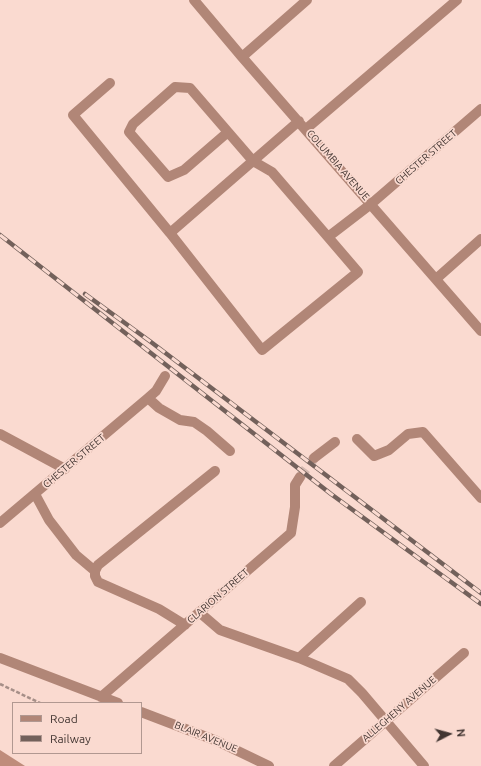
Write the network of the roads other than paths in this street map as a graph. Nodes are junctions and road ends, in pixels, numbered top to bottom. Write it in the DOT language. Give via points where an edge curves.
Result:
graph roads {
  1 [pos="194,0"];
  2 [pos="307,0"];
  3 [pos="457,0"];
  4 [pos="242,57"];
  5 [pos="110,83"];
  6 [pos="481,109"];
  7 [pos="299,121"];
  8 [pos="306,129"];
  9 [pos="228,132"];
  10 [pos="253,161"];
  11 [pos="371,204"];
  12 [pos="170,233"];
  13 [pos="328,237"];
  14 [pos="481,240"];
  15 [pos="436,279"];
  16 [pos="481,331"];
  17 [pos="166,376"];
  18 [pos="148,398"];
  19 [pos="0,434"];
  20 [pos="357,439"];
  21 [pos="336,442"];
  22 [pos="230,451"];
  23 [pos="314,458"];
  24 [pos="65,469"];
  25 [pos="215,471"];
  26 [pos="300,477"];
  27 [pos="35,494"];
  28 [pos="481,498"];
  29 [pos="0,523"];
  30 [pos="95,571"];
  31 [pos="361,602"];
  32 [pos="199,612"];
  33 [pos="185,625"];
  34 [pos="464,653"];
  35 [pos="0,658"];
  36 [pos="299,658"];
  37 [pos="101,697"];
  38 [pos="115,702"];
  39 [pos="142,712"];
  40 [pos="386,721"];
  41 [pos="269,766"];
  42 [pos="334,766"];
  43 [pos="424,766"];
  1 -- 4 [label="street, COLUMBIA AVENUE"];
  2 -- 4 [label="street"];
  3 -- 8 [label="street"];
  4 -- 7 [label="street, COLUMBIA AVENUE"];
  5 -- 12 [label="street" via="73,115"];
  6 -- 11 [label="street, CHESTER STREET"];
  7 -- 8 [label="street, COLUMBIA AVENUE"];
  7 -- 10 [label="street"];
  8 -- 11 [label="street, COLUMBIA AVENUE"];
  9 -- 9 [label="street" via="190,88 175,87 133,124 129,132 168,177 184,170"];
  9 -- 10 [label="street"];
  10 -- 12 [label="street"];
  10 -- 13 [label="street" via="272,172"];
  11 -- 13 [label="street, CHESTER STREET"];
  11 -- 15 [label="street, COLUMBIA AVENUE"];
  12 -- 13 [label="street" via="262,350 358,272"];
  14 -- 15 [label="street"];
  15 -- 16 [label="street, COLUMBIA AVENUE"];
  17 -- 18 [label="street, CHESTER STREET"];
  18 -- 22 [label="street" via="159,408 180,420 194,422"];
  18 -- 24 [label="street, CHESTER STREET"];
  19 -- 24 [label="street"];
  20 -- 28 [label="street" via="374,456 389,450 408,434 424,432"];
  21 -- 23 [label="street"];
  24 -- 27 [label="street, CHESTER STREET"];
  25 -- 30 [label="street" via="98,565"];
  26 -- 32 [label="street, CLARION STREET" via="295,485 291,533"];
  27 -- 29 [label="street, CHESTER STREET"];
  27 -- 30 [label="street" via="49,520 71,549"];
  30 -- 33 [label="street" via="98,582 159,609"];
  31 -- 36 [label="street"];
  32 -- 33 [label="street, CLARION STREET"];
  32 -- 36 [label="street" via="220,630"];
  33 -- 37 [label="street, CLARION STREET"];
  34 -- 40 [label="street, ALLEGHENY AVENUE"];
  35 -- 37 [label="street"];
  36 -- 40 [label="street" via="348,679"];
  37 -- 38 [label="street"];
  39 -- 41 [label="street, BLAIR AVENUE" via="217,741"];
  40 -- 42 [label="street, ALLEGHENY AVENUE"];
  40 -- 43 [label="street"];
}
